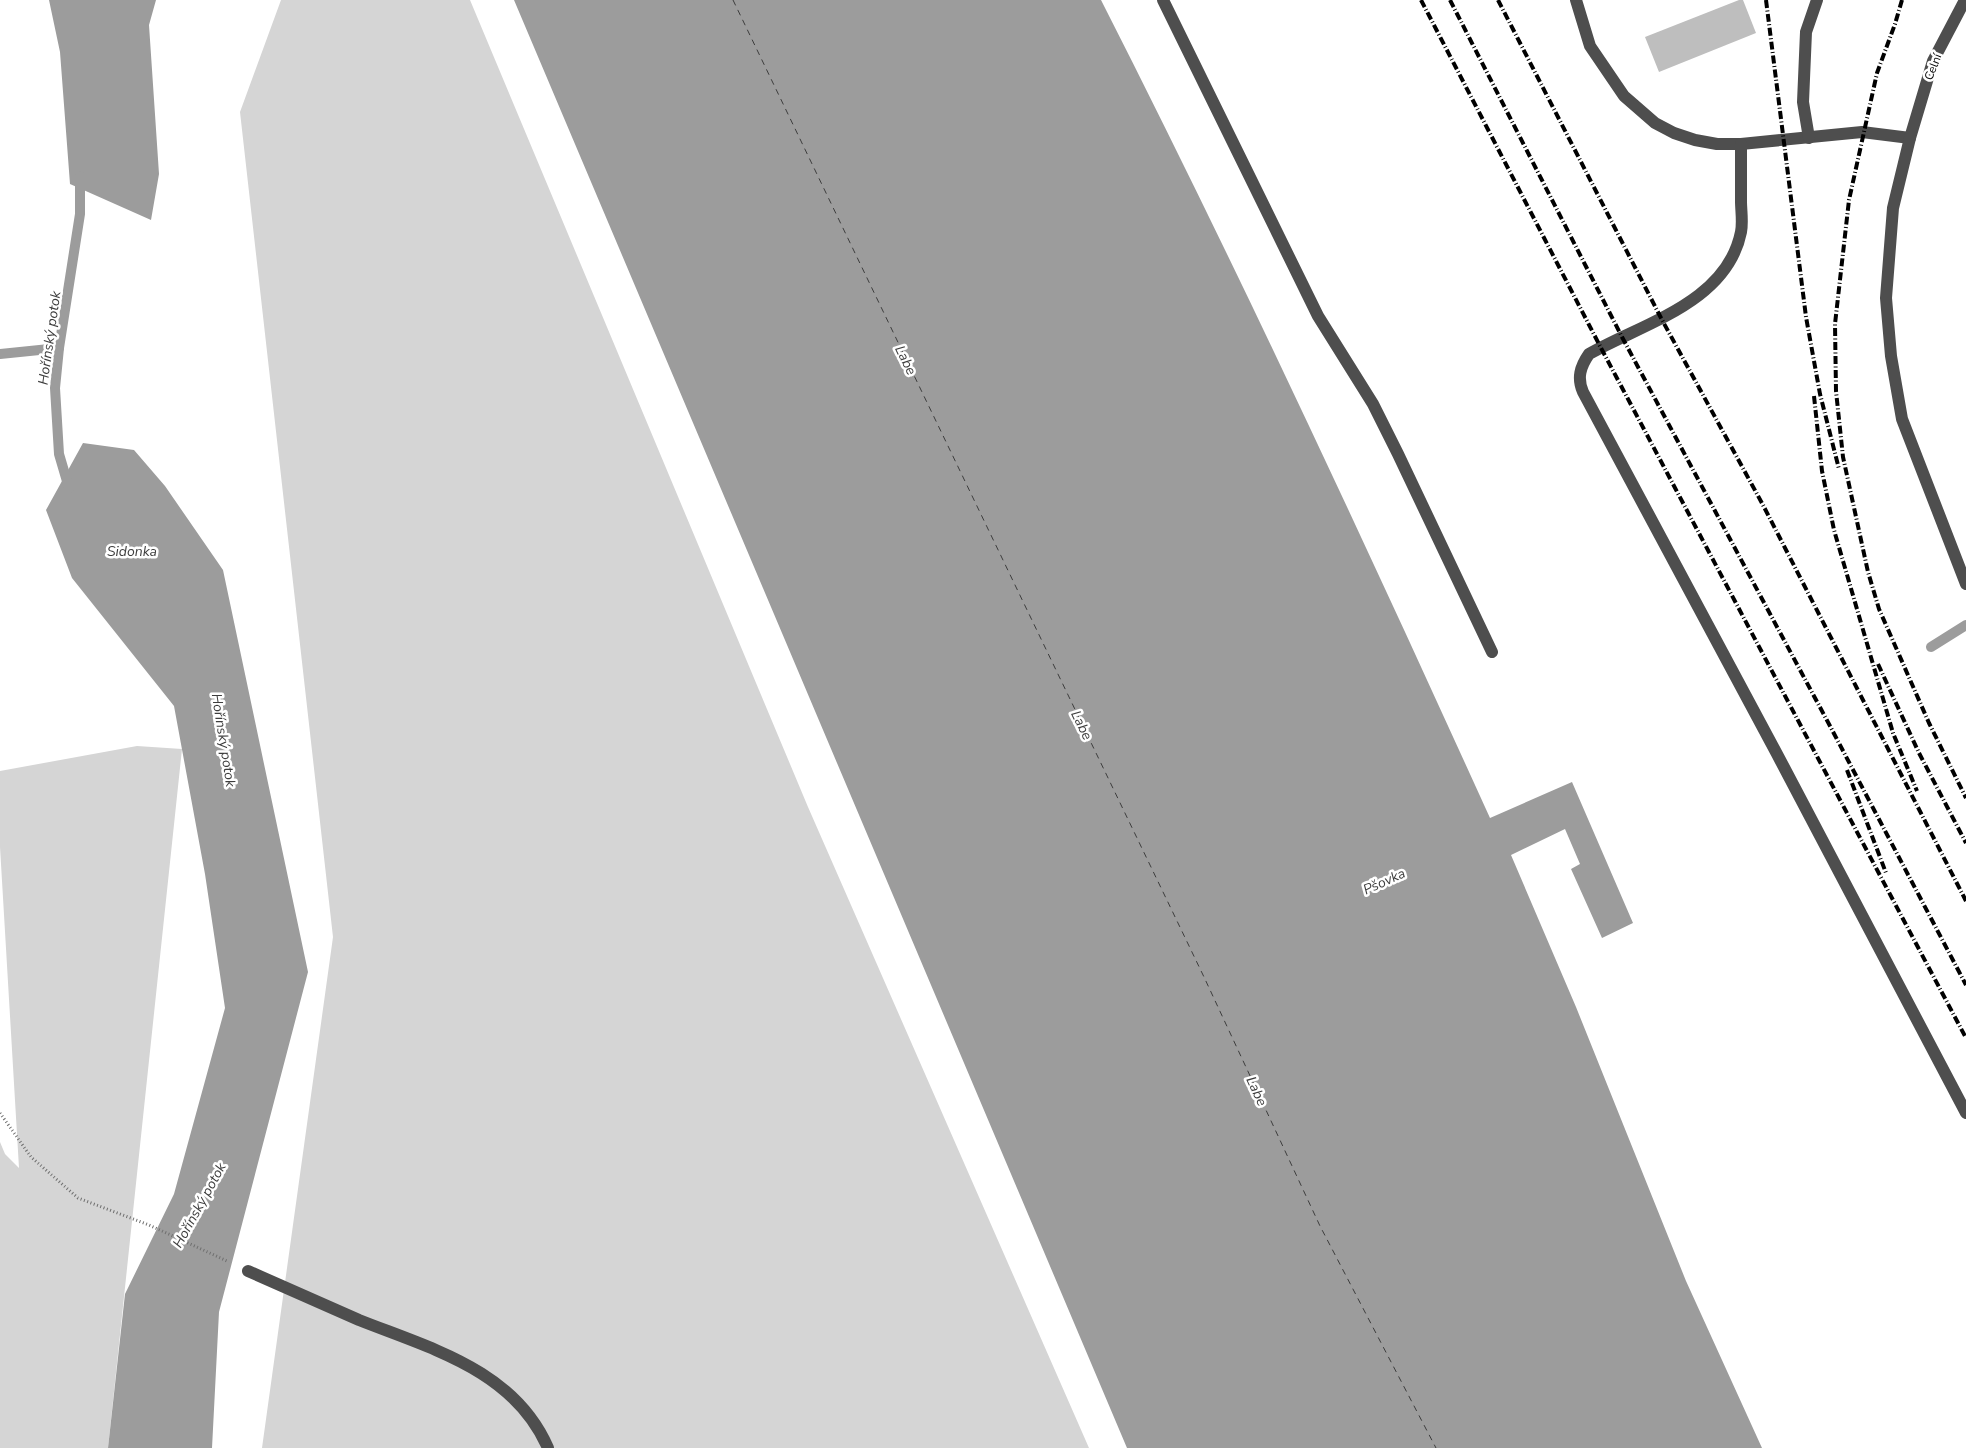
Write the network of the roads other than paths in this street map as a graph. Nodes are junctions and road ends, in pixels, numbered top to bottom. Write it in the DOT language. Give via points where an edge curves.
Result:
graph roads {
  1 [pos="1163,0"];
  2 [pos="1576,0"];
  3 [pos="1817,0"];
  4 [pos="1966,0"];
  5 [pos="1808,138"];
  6 [pos="1910,138"];
  7 [pos="1741,144"];
  8 [pos="1966,584"];
  9 [pos="1492,652"];
  10 [pos="1966,1113"];
  11 [pos="248,1271"];
  12 [pos="548,1448"];
  1 -- 9 [label="lane" via="1318,316 1373,404"];
  2 -- 7 [label="lane" via="1590,46 1624,96 1655,123 1674,133 1717,144"];
  3 -- 5 [label="lane" via="1806,32 1803,102"];
  4 -- 6 [label="lane, Celní" via="1933,61"];
  5 -- 6 [label="lane" via="1862,132"];
  5 -- 7 [label="lane"];
  6 -- 8 [label="lane, Celní" via="1892,208 1886,298 1891,356 1902,419"];
  7 -- 10 [label="lane" via="1741,230 1728,266 1716,281 1676,311 1589,354 1578,381"];
  11 -- 12 [label="lane" via="359,1320 432,1347 487,1376 532,1418"];
}
